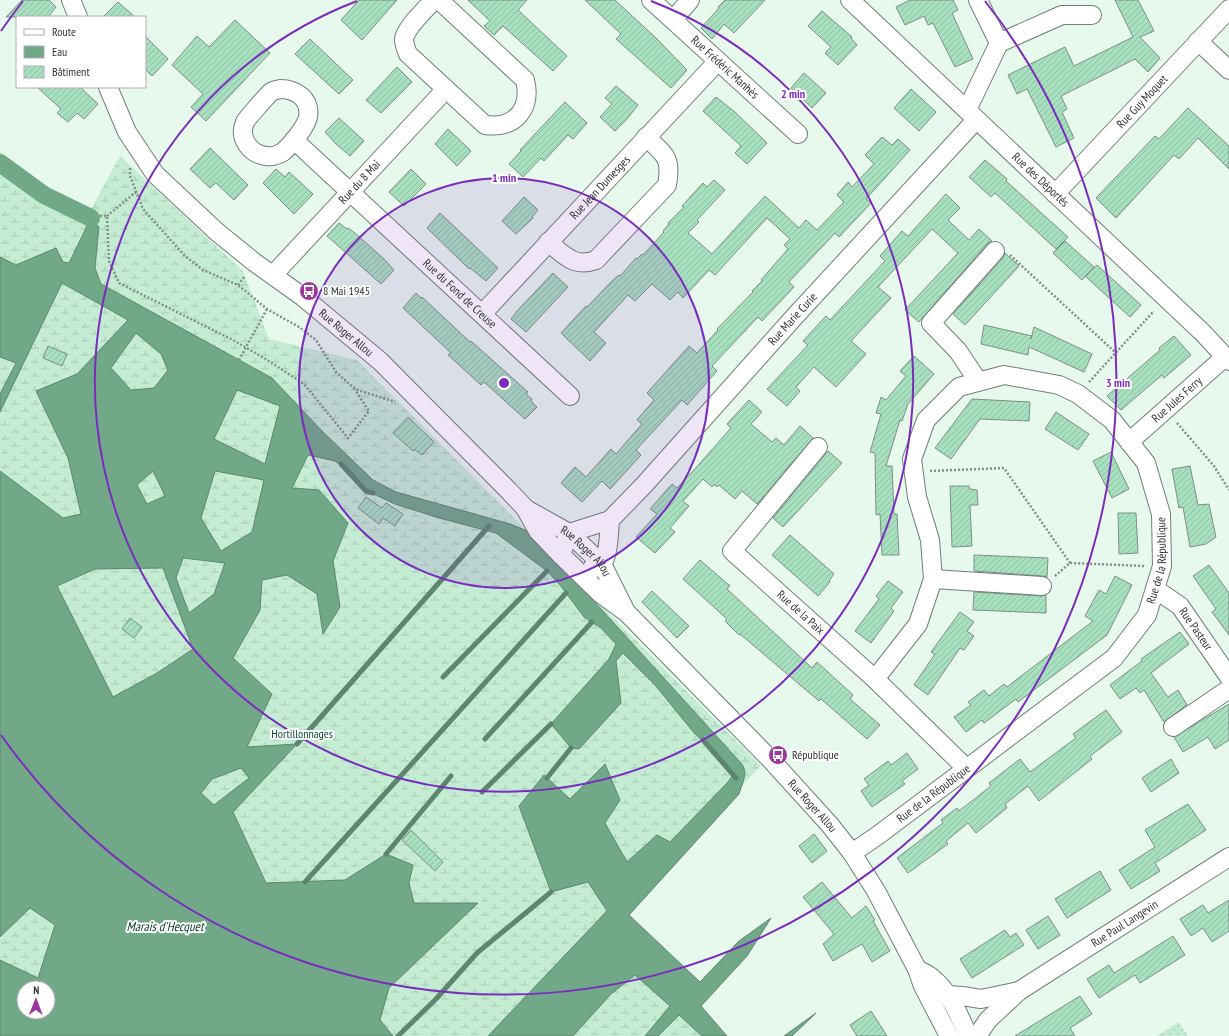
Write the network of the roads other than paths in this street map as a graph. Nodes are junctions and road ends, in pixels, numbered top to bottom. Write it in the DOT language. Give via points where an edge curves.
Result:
graph roads {
  1 [pos="71,0"];
  2 [pos="434,0"];
  3 [pos="439,0"];
  4 [pos="651,0"];
  5 [pos="690,0"];
  6 [pos="850,0"];
  7 [pos="978,0"];
  8 [pos="1229,9"];
  9 [pos="1092,14"];
  10 [pos="78,16"];
  11 [pos="673,20"];
  12 [pos="1198,42"];
  13 [pos="999,43"];
  14 [pos="718,61"];
  15 [pos="1229,70"];
  16 [pos="108,88"];
  17 [pos="446,89"];
  18 [pos="971,115"];
  19 [pos="798,134"];
  20 [pos="646,137"];
  21 [pos="294,140"];
  22 [pos="350,191"];
  23 [pos="1054,194"];
  24 [pos="548,242"];
  25 [pos="995,250"];
  26 [pos="273,275"];
  27 [pos="482,314"];
  28 [pos="1227,359"];
  29 [pos="978,382"];
  30 [pos="570,396"];
  31 [pos="1129,442"];
  32 [pos="818,447"];
  33 [pos="525,508"];
  34 [pos="610,520"];
  35 [pos="569,533"];
  36 [pos="561,555"];
  37 [pos="602,564"];
  38 [pos="578,570"];
  39 [pos="933,579"];
  40 [pos="1042,586"];
  41 [pos="1155,589"];
  42 [pos="627,613"];
  43 [pos="1229,677"];
  44 [pos="875,679"];
  45 [pos="1229,689"];
  46 [pos="1173,727"];
  47 [pos="966,768"];
  48 [pos="852,853"];
  49 [pos="1229,857"];
  50 [pos="917,969"];
  51 [pos="1020,991"];
  52 [pos="947,995"];
  53 [pos="949,1036"];
  54 [pos="968,1036"];
  55 [pos="977,1036"];
  1 -- 10 [label="street"];
  2 -- 17 [label="street" via="407,30 404,38 405,47 408,54"];
  3 -- 17 [label="street" via="525,80 527,90 522,111 515,119 496,126 485,125"];
  4 -- 11 [label="street, Rue Frédéric Manhès"];
  5 -- 11 [label="street"];
  6 -- 18 [label="street, Rue des Déportés"];
  7 -- 13 [label="street"];
  8 -- 12 [label="street, Rue Guy Moquet"];
  9 -- 13 [label="street" via="1062,15"];
  11 -- 14 [label="street, Rue Frédéric Manhès"];
  12 -- 15 [label="street"];
  12 -- 23 [label="street, Rue Guy Moquet"];
  13 -- 18 [label="street, Rue Marie Curie"];
  14 -- 19 [label="street, Rue Frédéric Manhès"];
  14 -- 20 [label="street, Rue Jean Dumesges"];
  16 -- 26 [label="street, Rue Roger Allou" via="127,132 155,174 217,232"];
  17 -- 22 [label="street, Rue du 8 Mai"];
  18 -- 23 [label="street, Rue des Déportés"];
  18 -- 34 [label="street, Rue Marie Curie" via="796,315"];
  20 -- 24 [label="street, Rue Jean Dumesges"];
  20 -- 24 [label="street" via="665,155 669,169 666,185 661,191 596,260 585,264 573,261"];
  21 -- 22 [label="street, Rue du Fond de Creuse"];
  22 -- 26 [label="street, Rue du 8 Mai"];
  22 -- 27 [label="street, Rue du Fond de Creuse"];
  23 -- 28 [label="street, Rue des Déportés"];
  24 -- 27 [label="street, Rue Jean Dumesges"];
  25 -- 29 [label="street" via="932,323 958,351"];
  26 -- 33 [label="street, Rue Roger Allou" via="380,361"];
  27 -- 30 [label="street, Rue du Fond de Creuse"];
  28 -- 31 [label="street, Rue Jules Ferry"];
  29 -- 31 [label="street, Rue de la République" via="1004,374 1059,385 1078,394 1112,420"];
  29 -- 39 [label="street, Rue de la République" via="958,386 926,420 912,459 917,496 930,540"];
  31 -- 41 [label="street, Rue de la République" via="1146,463 1162,514 1162,566"];
  32 -- 44 [label="street, Rue de la Paix" via="732,551"];
  33 -- 35 [label="street, Rue Roger Allou"];
  33 -- 36 [label="street, Rue Roger Allou" via="538,531"];
  34 -- 35 [label="street"];
  34 -- 37 [label="street"];
  35 -- 36 [label="street"];
  35 -- 37 [label="street, Rue Roger Allou"];
  36 -- 38 [label="street, Rue Roger Allou"];
  37 -- 38 [label="street" via="598,568"];
  37 -- 42 [label="street, Rue Roger Allou"];
  38 -- 42 [label="street, Rue Roger Allou" via="601,594"];
  39 -- 40 [label="street"];
  39 -- 44 [label="street, Rue de la République" via="918,624"];
  41 -- 43 [label="street, Rue Pasteur" via="1180,606"];
  41 -- 47 [label="street, Rue de la République" via="1147,615 1114,658"];
  42 -- 48 [label="street, Rue Roger Allou" via="771,760"];
  44 -- 47 [label="street, Rue de la Paix"];
  45 -- 46 [label="street"];
  47 -- 48 [label="street, Rue de la République"];
  48 -- 50 [label="street, Rue Roger Allou" via="876,891"];
  49 -- 51 [label="street, Rue Paul Langevin"];
  50 -- 52 [label="street" via="932,978"];
  50 -- 53 [label="street, Rue Roger Allou"];
  51 -- 52 [label="street" via="981,999"];
  51 -- 55 [label="street" via="988,1020"];
  52 -- 54 [label="street"];
}
